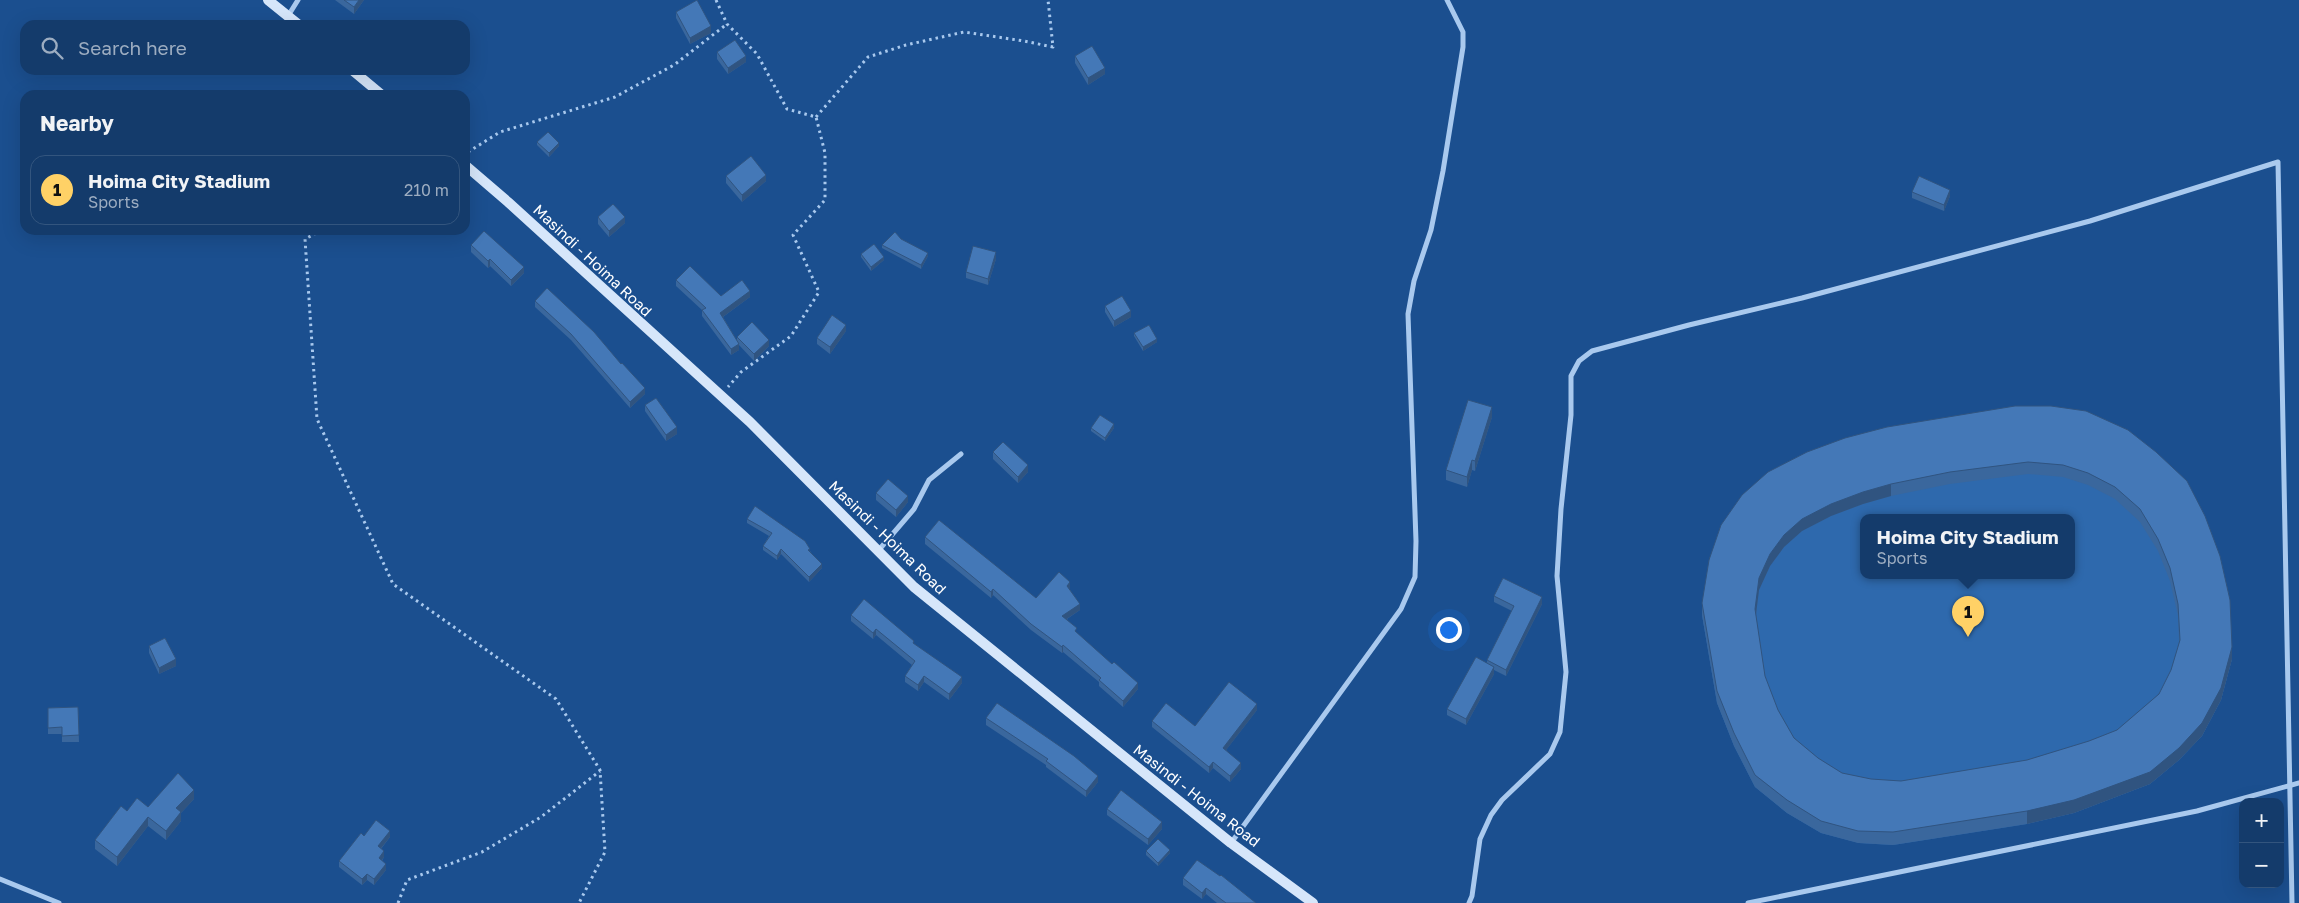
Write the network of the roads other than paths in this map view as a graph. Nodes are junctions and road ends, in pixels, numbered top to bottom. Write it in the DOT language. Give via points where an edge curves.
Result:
graph roads {
  1 [pos="268,0"];
  2 [pos="298,0"];
  3 [pos="1447,0"];
  4 [pos="288,16"];
  5 [pos="293,20"];
  6 [pos="358,75"];
  7 [pos="376,90"];
  8 [pos="470,170"];
  9 [pos="961,454"];
  10 [pos="878,551"];
  11 [pos="2299,783"];
  12 [pos="2290,786"];
  13 [pos="1232,842"];
  14 [pos="0,879"];
  15 [pos="59,903"];
  16 [pos="1313,903"];
  17 [pos="1468,903"];
  18 [pos="1748,903"];
  19 [pos="2292,903"];
  1 -- 4 [label="main road"];
  2 -- 4 [label="street"];
  3 -- 13 [label="street" via="1463,32 1462,47 1443,171 1408,314 1415,577 1401,609"];
  4 -- 5 [label="main road"];
  6 -- 7 [label="main road"];
  8 -- 10 [label="main road, Masindi - Hoima Road" via="750,422"];
  9 -- 10 [label="street" via="929,480 914,508"];
  10 -- 13 [label="main road, Masindi - Hoima Road" via="914,587"];
  11 -- 12 [label="street"];
  12 -- 17 [label="street" via="2278,162 2072,226 1592,351 1579,361 1571,376 1571,415 1557,576 1566,672 1560,732 1550,754 1502,800 1491,816 1480,839 1472,896"];
  12 -- 18 [label="street" via="2197,811"];
  12 -- 19 [label="street"];
  13 -- 16 [label="main road, Masindi - Hoima Road"];
  14 -- 15 [label="street"];
}
